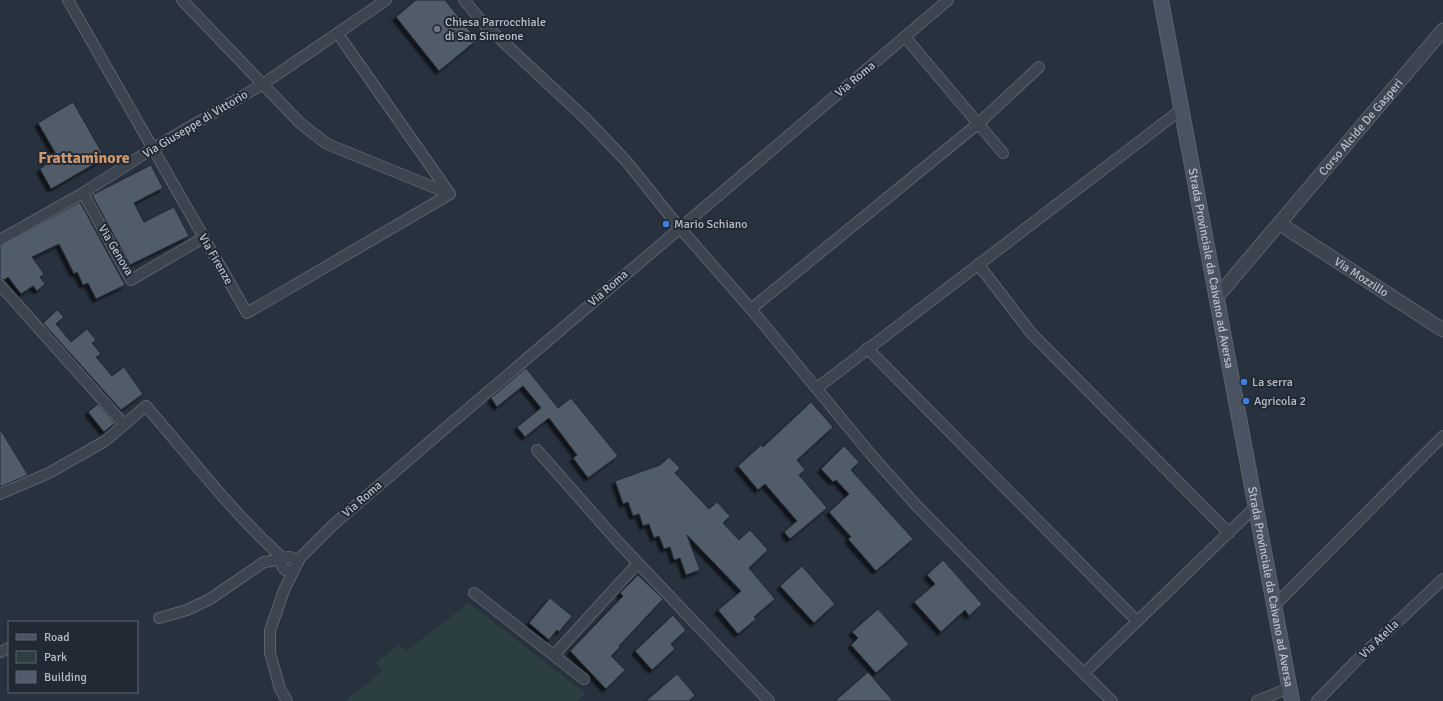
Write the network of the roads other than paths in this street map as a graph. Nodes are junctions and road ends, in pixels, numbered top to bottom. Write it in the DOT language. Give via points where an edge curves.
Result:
graph roads {
  1 [pos="68,0"];
  2 [pos="182,0"];
  3 [pos="386,0"];
  4 [pos="464,0"];
  5 [pos="948,0"];
  6 [pos="1161,0"];
  7 [pos="1443,30"];
  8 [pos="338,34"];
  9 [pos="905,36"];
  10 [pos="1039,68"];
  11 [pos="263,84"];
  12 [pos="1182,109"];
  13 [pos="979,123"];
  14 [pos="152,149"];
  15 [pos="1003,153"];
  16 [pos="83,193"];
  17 [pos="450,194"];
  18 [pos="1280,224"];
  19 [pos="679,227"];
  20 [pos="203,238"];
  21 [pos="0,240"];
  22 [pos="978,264"];
  23 [pos="0,285"];
  24 [pos="1216,298"];
  25 [pos="751,309"];
  26 [pos="1443,330"];
  27 [pos="867,348"];
  28 [pos="817,388"];
  29 [pos="124,424"];
  30 [pos="1443,436"];
  31 [pos="537,450"];
  32 [pos="0,494"];
  33 [pos="1254,508"];
  34 [pos="1229,533"];
  35 [pos="284,559"];
  36 [pos="638,563"];
  37 [pos="295,567"];
  38 [pos="1443,579"];
  39 [pos="474,593"];
  40 [pos="1273,607"];
  41 [pos="159,618"];
  42 [pos="1137,621"];
  43 [pos="554,655"];
  44 [pos="1084,673"];
  45 [pos="584,679"];
  46 [pos="280,689"];
  47 [pos="1291,695"];
  48 [pos="274,701"];
  49 [pos="287,701"];
  50 [pos="769,701"];
  51 [pos="1112,701"];
  52 [pos="1257,701"];
  53 [pos="1317,701"];
  1 -- 14 [label="street, Via Firenze"];
  2 -- 11 [label="street"];
  3 -- 8 [label="street, Via Giuseppe di Vittorio"];
  4 -- 19 [label="street" via="483,23 628,162"];
  5 -- 9 [label="street, Via Roma"];
  6 -- 12 [label="main road, Strada Provinciale da Caivano ad Aversa"];
  7 -- 18 [label="street, Corso Alcide De Gasperi"];
  8 -- 11 [label="street, Via Giuseppe di Vittorio"];
  8 -- 17 [label="street"];
  9 -- 13 [label="street"];
  9 -- 19 [label="street, Via Roma"];
  10 -- 13 [label="street"];
  11 -- 14 [label="street, Via Giuseppe di Vittorio"];
  11 -- 17 [label="street" via="300,123 327,144"];
  12 -- 22 [label="street"];
  12 -- 24 [label="main road, Strada Provinciale da Caivano ad Aversa"];
  13 -- 15 [label="street"];
  13 -- 25 [label="street"];
  14 -- 16 [label="street, Via Giuseppe di Vittorio"];
  14 -- 20 [label="street, Via Firenze"];
  16 -- 20 [label="street, Via Genova" via="131,280"];
  16 -- 21 [label="street, Via Giuseppe di Vittorio"];
  17 -- 20 [label="street, Via Firenze" via="247,314"];
  18 -- 24 [label="street, Corso Alcide De Gasperi"];
  18 -- 26 [label="street, Via Mozzillo"];
  19 -- 25 [label="street"];
  19 -- 37 [label="street, Via Roma" via="333,525 300,558"];
  22 -- 27 [label="street"];
  22 -- 34 [label="street" via="1032,334"];
  23 -- 29 [label="street"];
  24 -- 33 [label="main road, Strada Provinciale da Caivano ad Aversa"];
  25 -- 28 [label="street"];
  27 -- 28 [label="street"];
  27 -- 42 [label="street"];
  28 -- 44 [label="street" via="916,505"];
  29 -- 32 [label="street" via="105,441 49,473"];
  29 -- 35 [label="street" via="146,406 270,547"];
  30 -- 40 [label="street"];
  31 -- 36 [label="street"];
  33 -- 34 [label="street"];
  33 -- 40 [label="main road, Strada Provinciale da Caivano ad Aversa"];
  34 -- 42 [label="street"];
  35 -- 37 [label="street" via="285,569 292,570"];
  35 -- 41 [label="street" via="264,562 210,599 187,610"];
  36 -- 43 [label="street"];
  36 -- 50 [label="street"];
  37 -- 46 [label="street, Via Roma" via="270,631 270,653"];
  38 -- 53 [label="street, Via Atella"];
  39 -- 43 [label="street"];
  40 -- 47 [label="main road, Strada Provinciale da Caivano ad Aversa"];
  42 -- 44 [label="street"];
  43 -- 45 [label="street"];
  44 -- 51 [label="street"];
  46 -- 48 [label="street"];
  46 -- 49 [label="street, Via Roma"];
  47 -- 52 [label="street"];
}
